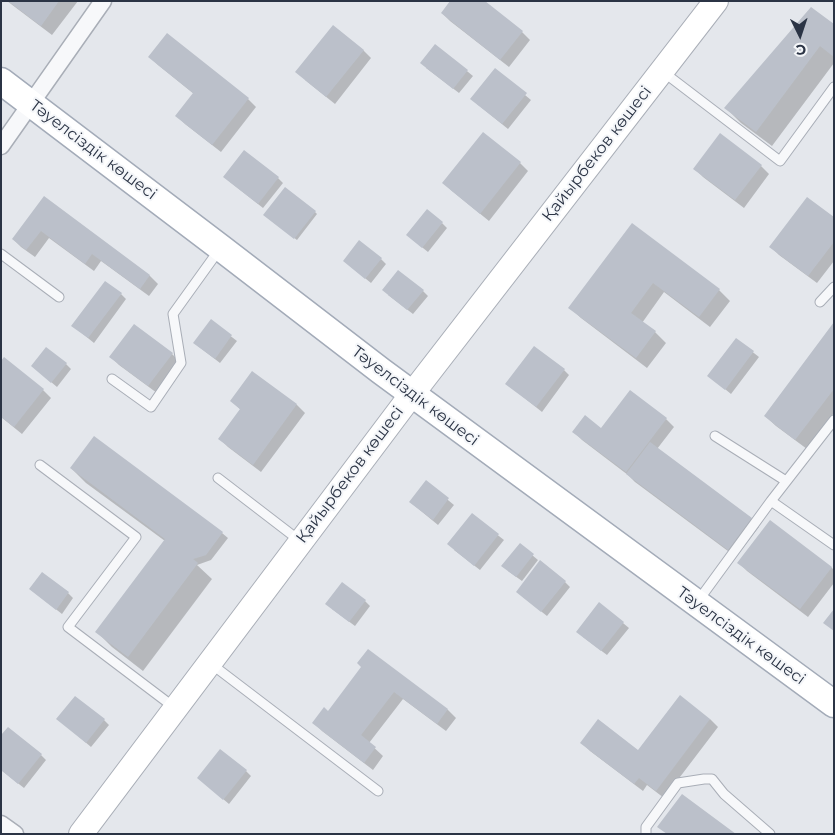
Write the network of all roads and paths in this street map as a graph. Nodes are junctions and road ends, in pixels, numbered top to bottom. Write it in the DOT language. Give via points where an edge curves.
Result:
graph roads {
  1 [pos="103,1"];
  2 [pos="716,1"];
  3 [pos="662,71"];
  4 [pos="1,81"];
  5 [pos="834,87"];
  6 [pos="31,103"];
  7 [pos="1,146"];
  8 [pos="221,248"];
  9 [pos="1,254"];
  10 [pos="834,287"];
  11 [pos="59,297"];
  12 [pos="820,302"];
  13 [pos="112,379"];
  14 [pos="412,394"];
  15 [pos="834,420"];
  16 [pos="715,436"];
  17 [pos="40,465"];
  18 [pos="218,478"];
  19 [pos="786,482"];
  20 [pos="771,501"];
  21 [pos="300,542"];
  22 [pos="834,545"];
  23 [pos="696,603"];
  24 [pos="210,662"];
  25 [pos="834,704"];
  26 [pos="175,708"];
  27 [pos="378,791"];
  28 [pos="1,824"];
  29 [pos="15,834"];
  30 [pos="81,834"];
  31 [pos="646,834"];
  32 [pos="770,834"];
  1 -- 6 [label="street"];
  2 -- 3 [label="main road, Қайырбеков көшесі"];
  3 -- 5 [label="lane" via="780,161"];
  3 -- 14 [label="main road, Қайырбеков көшесі"];
  4 -- 6 [label="main road, Тәуелсіздік көшесі"];
  6 -- 7 [label="street"];
  6 -- 8 [label="main road, Тәуелсіздік көшесі"];
  8 -- 13 [label="lane" via="174,314 182,363 151,407"];
  8 -- 14 [label="main road, Тәуелсіздік көшесі"];
  9 -- 11 [label="lane"];
  10 -- 12 [label="lane"];
  14 -- 21 [label="main road, Қайырбеков көшесі"];
  14 -- 23 [label="main road, Тәуелсіздік көшесі"];
  15 -- 19 [label="lane"];
  16 -- 19 [label="lane"];
  17 -- 26 [label="lane" via="136,537 68,627"];
  18 -- 21 [label="lane"];
  19 -- 20 [label="lane"];
  20 -- 22 [label="lane"];
  20 -- 23 [label="lane"];
  21 -- 24 [label="main road, Қайырбеков көшесі"];
  23 -- 25 [label="main road, Тәуелсіздік көшесі"];
  24 -- 26 [label="main road, Қайырбеков көшесі"];
  24 -- 27 [label="lane"];
  26 -- 30 [label="main road, Қайырбеков көшесі"];
  28 -- 29 [label="street"];
  31 -- 32 [label="lane" via="646,827 678,783 712,779 724,794"];
}
